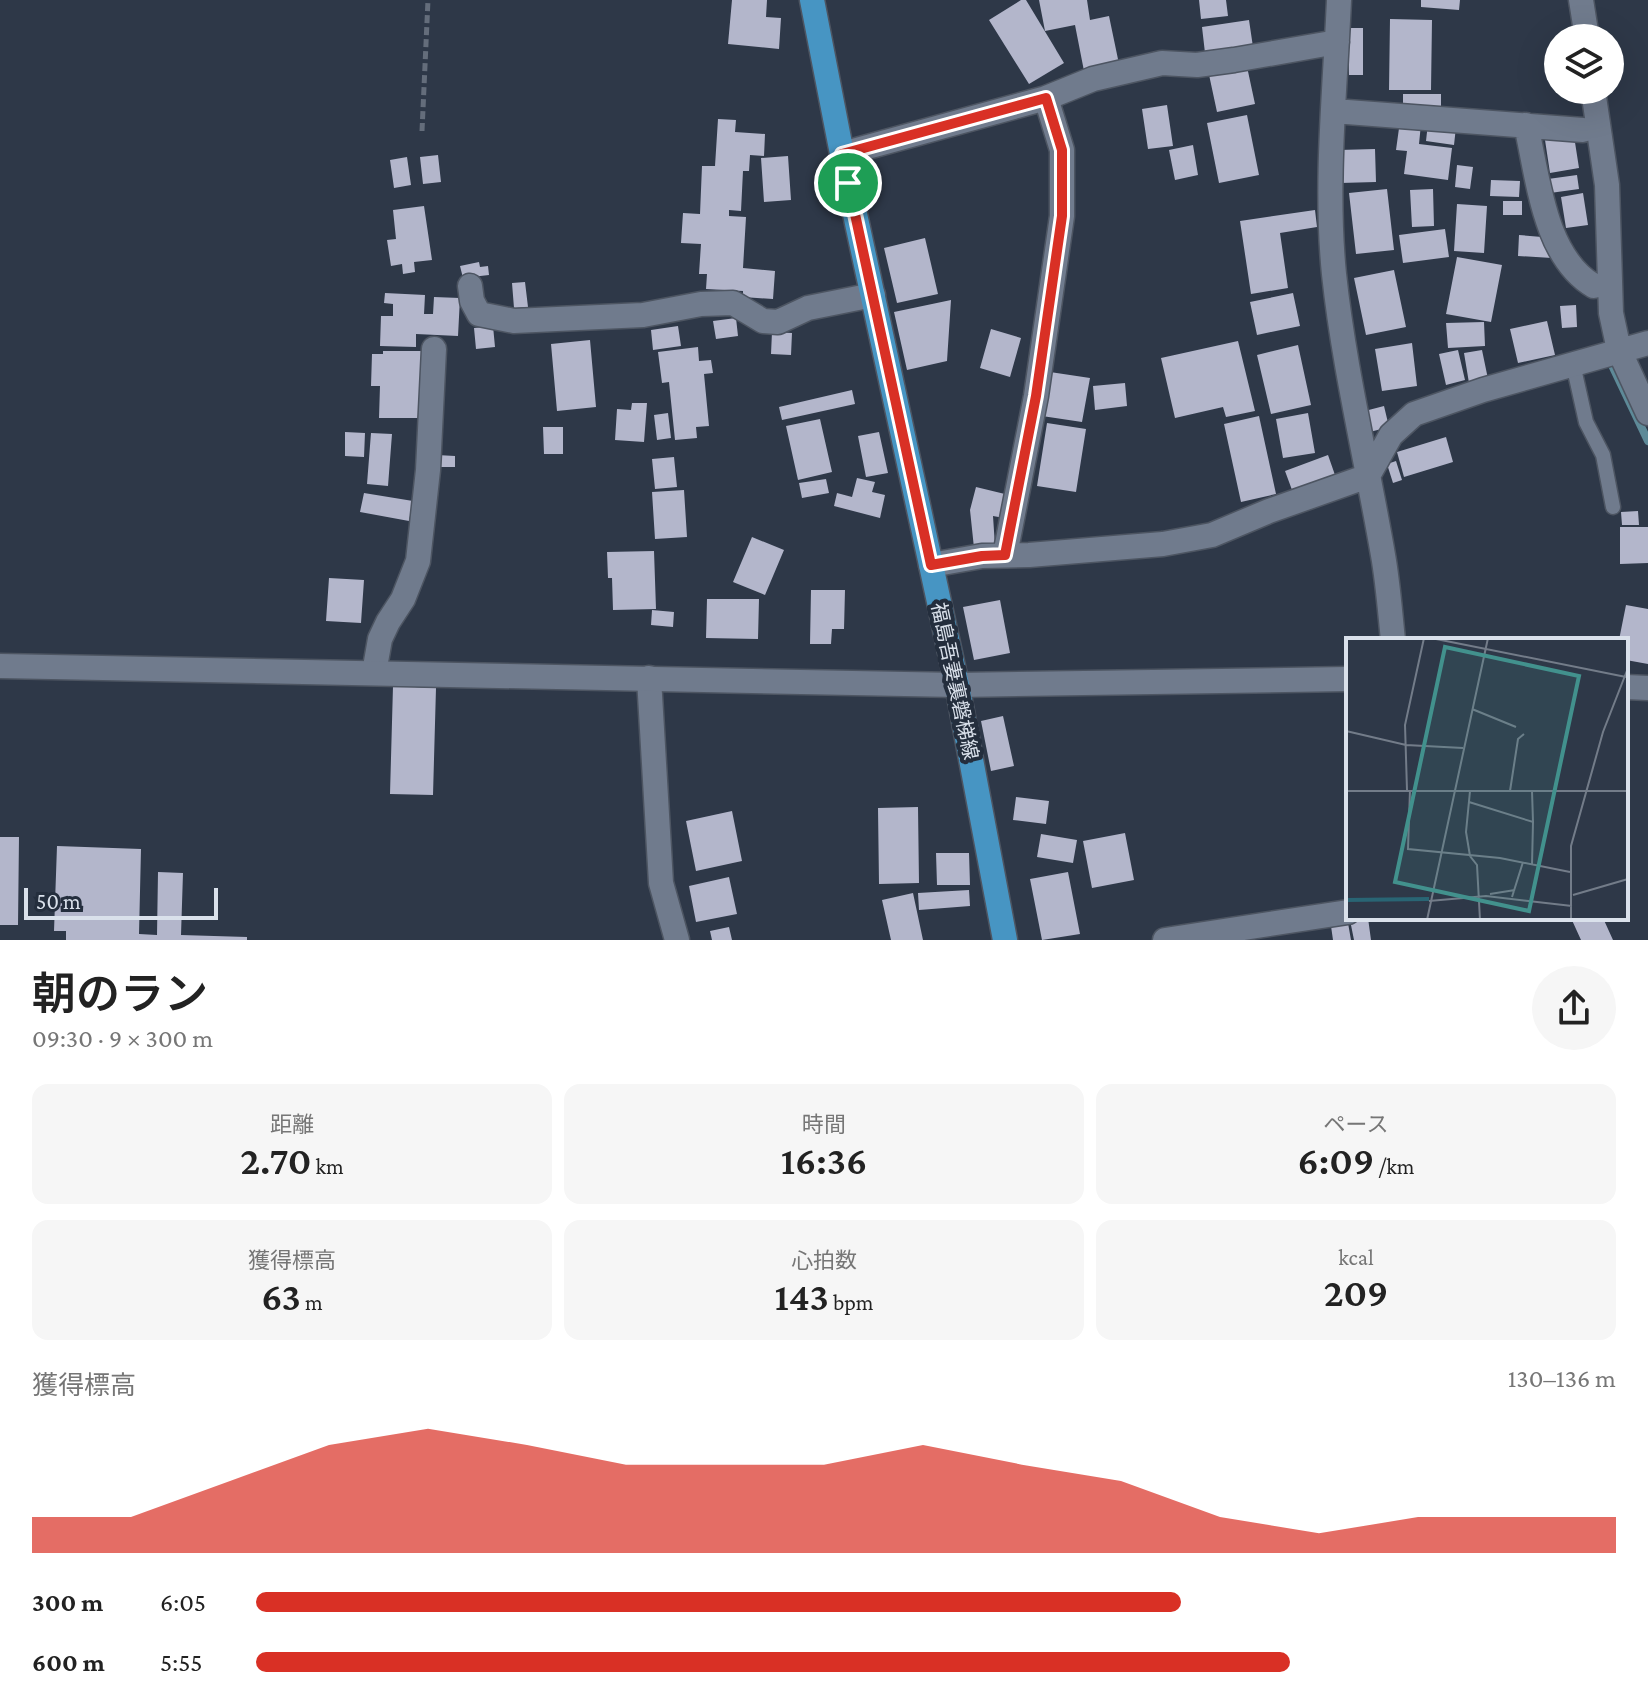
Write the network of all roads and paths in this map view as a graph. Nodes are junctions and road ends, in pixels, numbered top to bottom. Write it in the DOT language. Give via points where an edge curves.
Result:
graph roads {
  1 [pos="428,0"];
  2 [pos="812,0"];
  3 [pos="1339,0"];
  4 [pos="1581,0"];
  5 [pos="1585,24"];
  6 [pos="1337,42"];
  7 [pos="1046,98"];
  8 [pos="1595,104"];
  9 [pos="1334,111"];
  10 [pos="1526,125"];
  11 [pos="1583,130"];
  12 [pos="422,131"];
  13 [pos="842,154"];
  14 [pos="470,286"];
  15 [pos="1594,286"];
  16 [pos="873,295"];
  17 [pos="1648,343"];
  18 [pos="434,349"];
  19 [pos="1619,350"];
  20 [pos="1573,364"];
  21 [pos="1648,413"];
  22 [pos="1368,476"];
  23 [pos="1613,507"];
  24 [pos="1005,555"];
  25 [pos="931,565"];
  26 [pos="1393,638"];
  27 [pos="0,666"];
  28 [pos="374,673"];
  29 [pos="649,678"];
  30 [pos="1346,679"];
  31 [pos="957,685"];
  32 [pos="1628,687"];
  33 [pos="1648,688"];
  34 [pos="1346,912"];
  35 [pos="677,940"];
  36 [pos="1005,940"];
  37 [pos="1165,940"];
  1 -- 12 [label="path"];
  2 -- 13 [label="main road, 福島吾妻裏磐梯線"];
  3 -- 6 [label="street"];
  4 -- 5 [label="street"];
  6 -- 7 [label="street" via="1197,65 1162,63 1093,79"];
  6 -- 9 [label="street"];
  7 -- 13 [label="street"];
  7 -- 24 [label="street" via="1062,150 1062,216 1036,396"];
  8 -- 19 [label="street" via="1607,185 1611,313"];
  9 -- 10 [label="street"];
  9 -- 22 [label="street" via="1334,273"];
  10 -- 11 [label="street"];
  10 -- 15 [label="street" via="1548,224 1563,255"];
  13 -- 16 [label="main road, 福島吾妻裏磐梯線"];
  14 -- 16 [label="street" via="479,314 514,321 643,315 733,303 763,321 778,322 808,308"];
  16 -- 25 [label="main road, 福島吾妻裏磐梯線"];
  17 -- 19 [label="street"];
  18 -- 28 [label="street" via="418,561 380,639"];
  19 -- 20 [label="street"];
  19 -- 21 [label="street"];
  20 -- 22 [label="street" via="1414,414 1391,435"];
  20 -- 23 [label="lane" via="1586,422 1603,455"];
  22 -- 24 [label="street" via="1212,535 1163,544"];
  22 -- 26 [label="street"];
  24 -- 25 [label="street"];
  25 -- 31 [label="main road, 福島吾妻裏磐梯線"];
  27 -- 28 [label="street"];
  28 -- 29 [label="street"];
  29 -- 31 [label="street"];
  29 -- 35 [label="street" via="661,883"];
  30 -- 31 [label="street"];
  31 -- 36 [label="main road, 福島吾妻裏磐梯線"];
  32 -- 33 [label="street"];
  34 -- 37 [label="street"];
}
